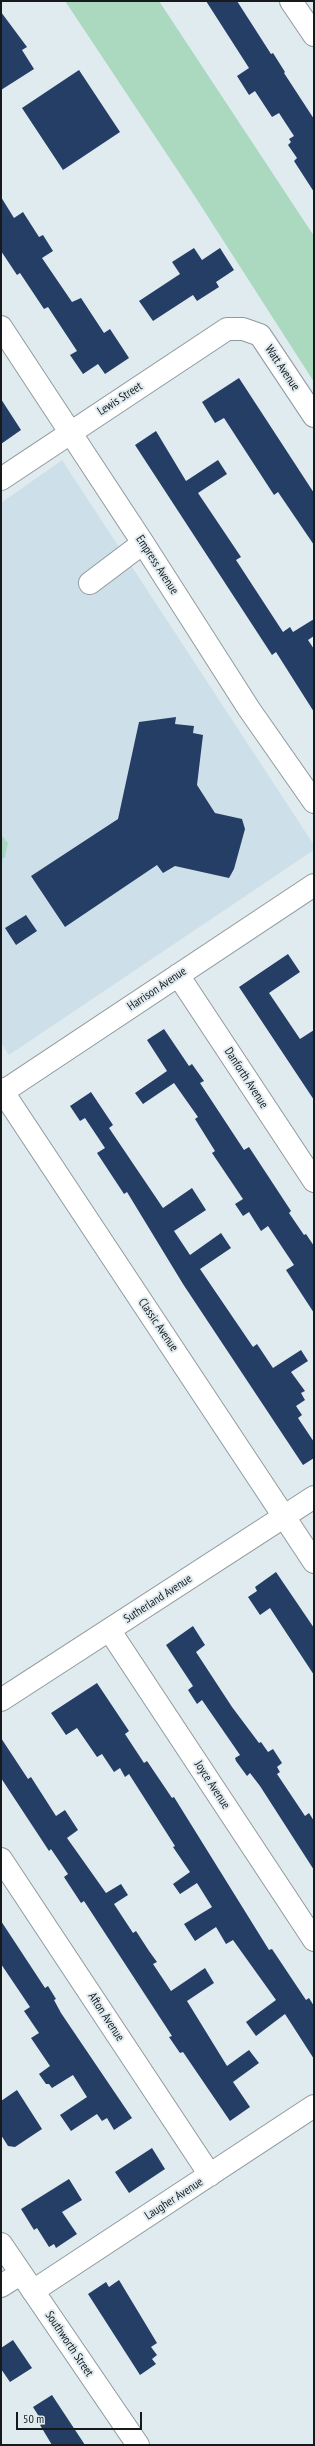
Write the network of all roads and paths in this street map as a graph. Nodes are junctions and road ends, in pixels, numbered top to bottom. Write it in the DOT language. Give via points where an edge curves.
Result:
graph roads {
  1 [pos="291,1"];
  2 [pos="314,35"];
  3 [pos="1,327"];
  4 [pos="243,329"];
  5 [pos="314,416"];
  6 [pos="70,432"];
  7 [pos="1,479"];
  8 [pos="144,543"];
  9 [pos="90,583"];
  10 [pos="314,802"];
  11 [pos="314,885"];
  12 [pos="178,975"];
  13 [pos="2,1091"];
  14 [pos="314,1181"];
  15 [pos="314,1497"];
  16 [pos="285,1516"];
  17 [pos="314,1562"];
  18 [pos="110,1631"];
  19 [pos="1,1700"];
  20 [pos="1,1859"];
  21 [pos="314,1940"];
  22 [pos="314,2106"];
  23 [pos="210,2176"];
  24 [pos="1,2244"];
  25 [pos="20,2274"];
  26 [pos="1,2286"];
  27 [pos="34,2291"];
  28 [pos="138,2445"];
  1 -- 2 [label="street"];
  3 -- 6 [label="street, Empress Avenue"];
  4 -- 5 [label="street, Watt Avenue" via="260,335"];
  4 -- 6 [label="street, Lewis Street" via="226,329"];
  6 -- 7 [label="street, Lewis Street"];
  6 -- 8 [label="street, Empress Avenue"];
  8 -- 9 [label="street"];
  8 -- 10 [label="street, Empress Avenue" via="249,709"];
  11 -- 12 [label="street, Harrison Avenue"];
  12 -- 13 [label="street, Harrison Avenue"];
  12 -- 14 [label="street, Danforth Avenue"];
  13 -- 16 [label="street, Classic Avenue"];
  15 -- 16 [label="street, Sutherland Avenue"];
  16 -- 17 [label="street, Classic Avenue"];
  16 -- 18 [label="street, Sutherland Avenue"];
  18 -- 19 [label="street, Sutherland Avenue"];
  18 -- 21 [label="street, Joyce Avenue"];
  20 -- 23 [label="street, Afton Avenue"];
  22 -- 23 [label="street, Laugher Avenue"];
  23 -- 27 [label="street, Laugher Avenue"];
  24 -- 25 [label="street, Southworth Street"];
  25 -- 26 [label="street"];
  25 -- 27 [label="street, Southworth Street"];
  27 -- 28 [label="street, Southworth Street"];
}
